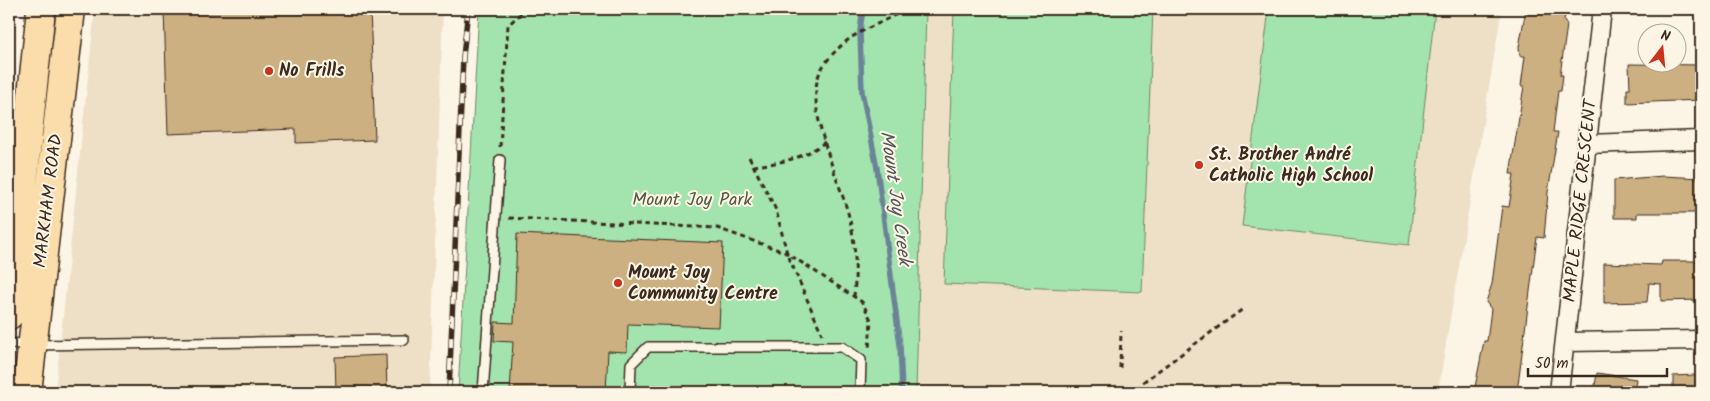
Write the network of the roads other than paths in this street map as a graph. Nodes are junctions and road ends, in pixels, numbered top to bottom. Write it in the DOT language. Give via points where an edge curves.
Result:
graph roads {
  1 [pos="41,9"];
  2 [pos="71,9"];
  3 [pos="1602,9"];
  4 [pos="1701,140"];
  5 [pos="1587,144"];
  6 [pos="500,160"];
  7 [pos="9,315"];
  8 [pos="404,340"];
  9 [pos="1701,340"];
  10 [pos="1565,342"];
  11 [pos="20,344"];
  12 [pos="27,392"];
  13 [pos="484,392"];
  14 [pos="630,392"];
  15 [pos="860,392"];
  16 [pos="1559,392"];
  1 -- 7 [label="main road, MARKHAM ROAD"];
  2 -- 11 [label="main road, MARKHAM ROAD"];
  3 -- 5 [label="street, MAPLE RIDGE CRESCENT"];
  4 -- 5 [label="street"];
  5 -- 10 [label="street, MAPLE RIDGE CRESCENT"];
  6 -- 13 [label="lane"];
  8 -- 11 [label="lane"];
  9 -- 10 [label="street"];
  10 -- 16 [label="street, MAPLE RIDGE CRESCENT"];
  11 -- 12 [label="main road, MARKHAM ROAD"];
  14 -- 15 [label="lane" via="631,364 648,347 842,347 861,360"];
}
